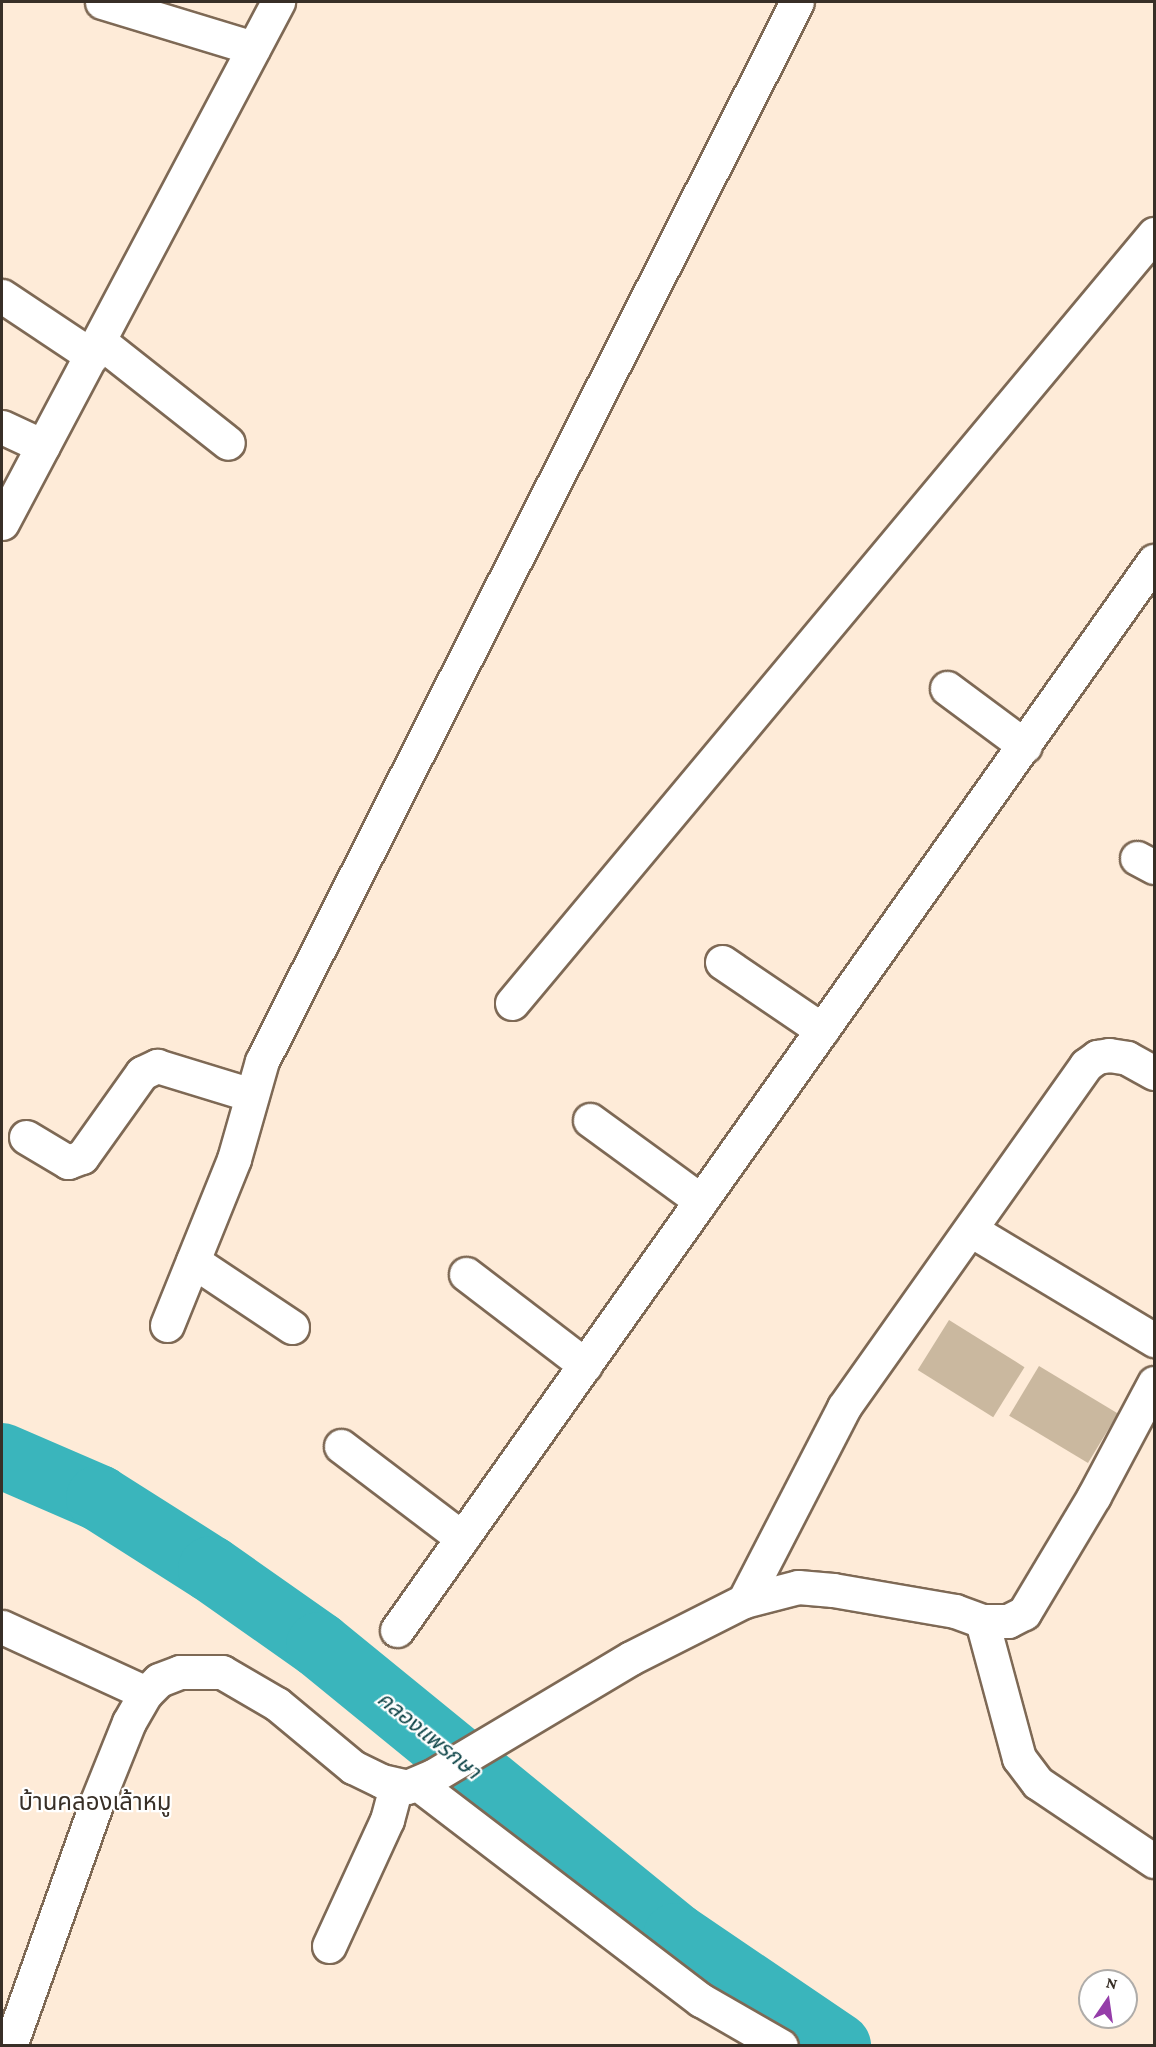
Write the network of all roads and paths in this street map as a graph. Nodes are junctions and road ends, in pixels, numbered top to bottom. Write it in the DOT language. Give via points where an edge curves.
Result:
graph roads {
  1 [pos="102,2"];
  2 [pos="278,2"];
  3 [pos="797,2"];
  4 [pos="253,48"];
  5 [pos="1155,234"];
  6 [pos="2,297"];
  7 [pos="96,348"];
  8 [pos="2,428"];
  9 [pos="228,443"];
  10 [pos="43,446"];
  11 [pos="2,523"];
  12 [pos="1155,561"];
  13 [pos="948,687"];
  14 [pos="1025,746"];
  15 [pos="722,962"];
  16 [pos="512,1003"];
  17 [pos="822,1030"];
  18 [pos="1155,1074"];
  19 [pos="252,1095"];
  20 [pos="590,1120"];
  21 [pos="26,1137"];
  22 [pos="700,1201"];
  23 [pos="971,1230"];
  24 [pos="193,1261"];
  25 [pos="466,1275"];
  26 [pos="167,1325"];
  27 [pos="292,1327"];
  28 [pos="1155,1340"];
  29 [pos="585,1365"];
  30 [pos="1155,1383"];
  31 [pos="341,1446"];
  32 [pos="462,1538"];
  33 [pos="744,1601"];
  34 [pos="982,1621"];
  35 [pos="2,1627"];
  36 [pos="397,1630"];
  37 [pos="146,1693"];
  38 [pos="416,1782"];
  39 [pos="1155,1861"];
  40 [pos="329,1946"];
  41 [pos="10,2046"];
  42 [pos="781,2046"];
  1 -- 4 [label="street"];
  2 -- 4 [label="street"];
  3 -- 19 [label="street" via="276,1033"];
  4 -- 7 [label="street"];
  5 -- 16 [label="street"];
  6 -- 7 [label="street"];
  7 -- 9 [label="street"];
  7 -- 10 [label="street"];
  8 -- 10 [label="street"];
  10 -- 11 [label="street"];
  12 -- 14 [label="street"];
  13 -- 14 [label="street"];
  14 -- 17 [label="street"];
  15 -- 17 [label="street"];
  17 -- 22 [label="street"];
  18 -- 23 [label="street" via="1127,1058 1109,1054 1086,1065"];
  19 -- 21 [label="street" via="157,1066 142,1073 82,1157 68,1161"];
  19 -- 24 [label="street" via="234,1159"];
  20 -- 22 [label="street"];
  22 -- 29 [label="street"];
  23 -- 28 [label="street"];
  23 -- 33 [label="street" via="844,1407"];
  24 -- 26 [label="street"];
  24 -- 27 [label="street"];
  25 -- 29 [label="street"];
  29 -- 32 [label="street"];
  30 -- 34 [label="street" via="1024,1613 1008,1621"];
  31 -- 32 [label="street"];
  32 -- 36 [label="street"];
  33 -- 34 [label="street" via="798,1587 955,1611"];
  33 -- 38 [label="street" via="631,1658"];
  34 -- 39 [label="street" via="1019,1758 1038,1783"];
  35 -- 37 [label="street"];
  37 -- 38 [label="street" via="159,1680 180,1672 222,1672 277,1704 353,1767"];
  37 -- 41 [label="street" via="129,1722 96,1804"];
  38 -- 40 [label="street" via="387,1820"];
  38 -- 42 [label="street" via="701,2000"];
}
